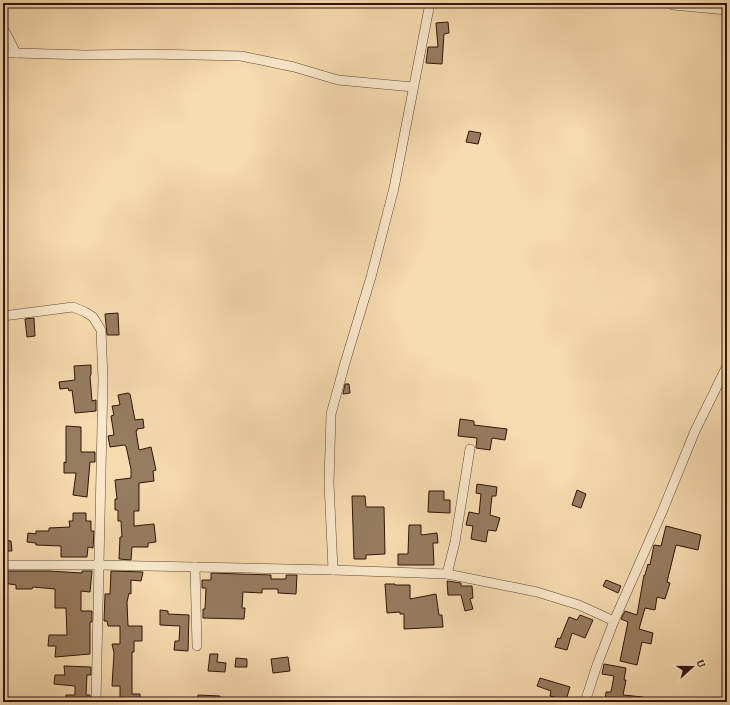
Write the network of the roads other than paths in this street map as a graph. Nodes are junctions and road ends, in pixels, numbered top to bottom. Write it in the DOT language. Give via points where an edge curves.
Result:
graph roads {
  1 [pos="430,3"];
  2 [pos="673,5"];
  3 [pos="727,10"];
  4 [pos="3,28"];
  5 [pos="16,53"];
  6 [pos="3,54"];
  7 [pos="413,87"];
  8 [pos="3,316"];
  9 [pos="727,366"];
  10 [pos="470,449"];
  11 [pos="3,565"];
  12 [pos="99,565"];
  13 [pos="195,567"];
  14 [pos="333,570"];
  15 [pos="447,574"];
  16 [pos="614,621"];
  17 [pos="197,646"];
  18 [pos="96,702"];
  19 [pos="585,702"];
  1 -- 7 [label="street"];
  2 -- 3 [label="street"];
  4 -- 5 [label="street"];
  5 -- 6 [label="street"];
  5 -- 7 [label="street" via="241,56 294,67 338,80"];
  7 -- 14 [label="street" via="389,209 331,414 329,483"];
  8 -- 12 [label="street" via="73,307 93,317 101,330 103,379"];
  9 -- 16 [label="street" via="695,431"];
  10 -- 15 [label="street" via="455,542"];
  11 -- 12 [label="street"];
  12 -- 13 [label="street"];
  12 -- 18 [label="street"];
  13 -- 14 [label="street"];
  13 -- 17 [label="street"];
  14 -- 15 [label="street"];
  15 -- 16 [label="street" via="537,592 579,605"];
  16 -- 19 [label="street"];
}
